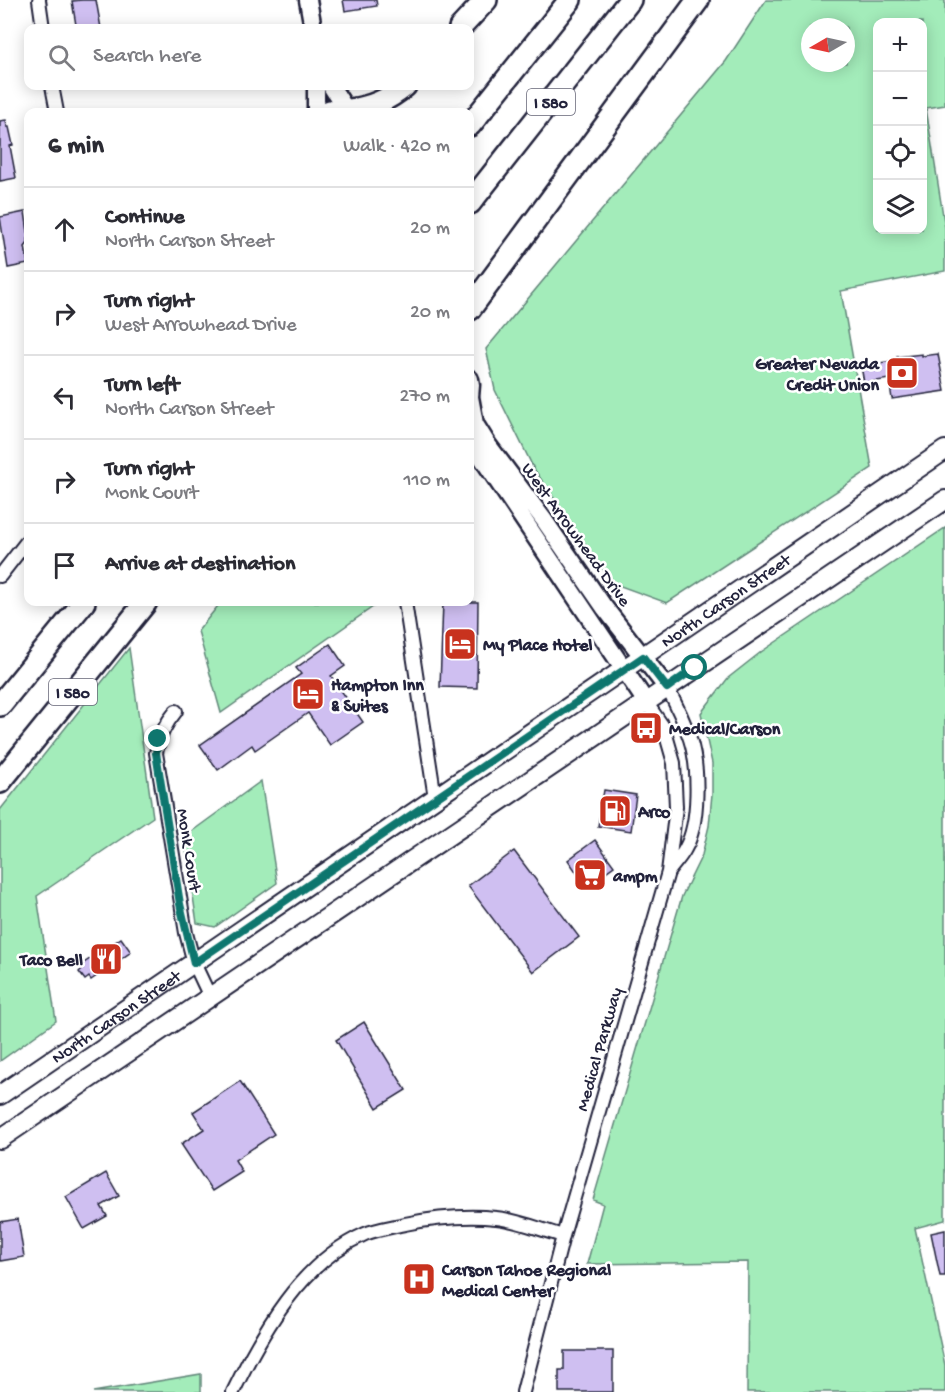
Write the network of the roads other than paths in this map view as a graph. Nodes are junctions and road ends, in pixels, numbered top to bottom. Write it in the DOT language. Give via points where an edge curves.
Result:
graph roads {
  1 [pos="39,0"];
  2 [pos="308,0"];
  3 [pos="486,0"];
  4 [pos="570,0"];
  5 [pos="630,0"];
  6 [pos="698,0"];
  7 [pos="42,24"];
  8 [pos="312,24"];
  9 [pos="464,24"];
  10 [pos="53,90"];
  11 [pos="316,90"];
  12 [pos="334,90"];
  13 [pos="400,90"];
  14 [pos="56,108"];
  15 [pos="318,108"];
  16 [pos="348,108"];
  17 [pos="365,108"];
  18 [pos="474,120"];
  19 [pos="474,198"];
  20 [pos="474,304"];
  21 [pos="474,415"];
  22 [pos="474,446"];
  23 [pos="945,450"];
  24 [pos="945,500"];
  25 [pos="24,545"];
  26 [pos="0,576"];
  27 [pos="81,606"];
  28 [pos="143,606"];
  29 [pos="406,606"];
  30 [pos="643,657"];
  31 [pos="624,670"];
  32 [pos="667,688"];
  33 [pos="646,702"];
  34 [pos="0,705"];
  35 [pos="176,711"];
  36 [pos="0,782"];
  37 [pos="435,798"];
  38 [pos="668,872"];
  39 [pos="194,963"];
  40 [pos="210,997"];
  41 [pos="0,1095"];
  42 [pos="0,1140"];
  43 [pos="563,1236"];
  44 [pos="232,1392"];
  45 [pos="523,1392"];
  1 -- 7 [label="street"];
  2 -- 8 [label="main road"];
  3 -- 9 [label="highway"];
  4 -- 18 [label="highway, I 580"];
  5 -- 19 [label="highway, I 580"];
  6 -- 20 [label="highway"];
  10 -- 14 [label="street"];
  11 -- 15 [label="main road"];
  12 -- 16 [label="main road"];
  13 -- 17 [label="highway" via="387,100"];
  21 -- 30 [label="main road, West Arrowhead Drive" via="488,445"];
  22 -- 31 [label="main road, West Arrowhead Drive"];
  23 -- 30 [label="main road, North Carson Street"];
  24 -- 32 [label="main road, North Carson Street"];
  25 -- 26 [label="street"];
  27 -- 34 [label="highway, I 580"];
  28 -- 36 [label="highway, I 580"];
  29 -- 37 [label="street"];
  30 -- 31 [label="main road, North Carson Street"];
  30 -- 32 [label="main road, West Arrowhead Drive"];
  31 -- 33 [label="main road, West Arrowhead Drive"];
  31 -- 37 [label="main road, North Carson Street"];
  32 -- 33 [label="main road, North Carson Street"];
  32 -- 38 [label="street, Medical Parkway" via="691,741 696,774 692,831 686,848"];
  33 -- 38 [label="street, Medical Parkway" via="664,728 674,763 676,807"];
  33 -- 40 [label="main road, North Carson Street"];
  35 -- 39 [label="street, Monk Court" via="158,739 156,753 180,904"];
  37 -- 39 [label="main road, North Carson Street"];
  38 -- 43 [label="street, Medical Parkway"];
  39 -- 40 [label="street, Monk Court"];
  39 -- 41 [label="main road, North Carson Street"];
  40 -- 42 [label="main road, North Carson Street"];
  43 -- 44 [label="street" via="498,1218 454,1217 366,1233 330,1254 303,1279 254,1347"];
  43 -- 45 [label="street, Medical Parkway"];
}
